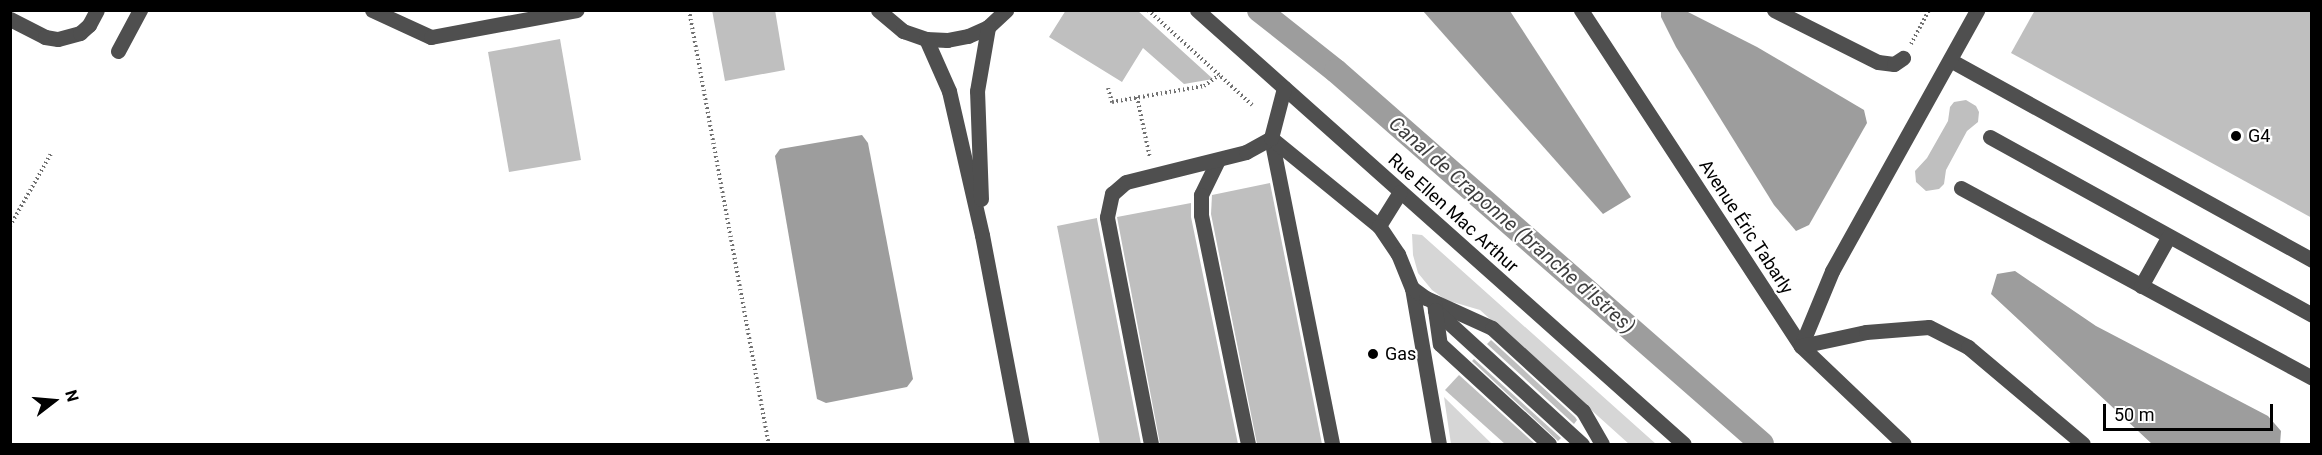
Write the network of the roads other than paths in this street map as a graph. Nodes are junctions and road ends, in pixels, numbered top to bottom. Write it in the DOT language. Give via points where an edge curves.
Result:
graph roads {
  1 [pos="97,10"];
  2 [pos="140,10"];
  3 [pos="372,10"];
  4 [pos="577,10"];
  5 [pos="878,10"];
  6 [pos="1006,10"];
  7 [pos="1197,10"];
  8 [pos="1581,10"];
  9 [pos="1774,10"];
  10 [pos="1977,10"];
  11 [pos="10,19"];
  12 [pos="988,27"];
  13 [pos="926,39"];
  14 [pos="118,51"];
  15 [pos="1903,58"];
  16 [pos="1950,60"];
  17 [pos="1284,88"];
  18 [pos="1990,137"];
  19 [pos="1271,138"];
  20 [pos="1218,160"];
  21 [pos="1960,188"];
  22 [pos="1400,192"];
  23 [pos="1379,226"];
  24 [pos="982,235"];
  25 [pos="2169,236"];
  26 [pos="2312,260"];
  27 [pos="2140,286"];
  28 [pos="1412,288"];
  29 [pos="1435,306"];
  30 [pos="2312,315"];
  31 [pos="1801,346"];
  32 [pos="2312,378"];
  33 [pos="1022,444"];
  34 [pos="1151,444"];
  35 [pos="1248,444"];
  36 [pos="1332,444"];
  37 [pos="1439,444"];
  38 [pos="1549,444"];
  39 [pos="1582,444"];
  40 [pos="1602,444"];
  41 [pos="1684,444"];
  42 [pos="1904,444"];
  43 [pos="2083,444"];
  1 -- 11 [label="street" via="80,33 58,39 45,37"];
  2 -- 14 [label="street"];
  3 -- 4 [label="street" via="431,37"];
  5 -- 13 [label="street" via="903,31"];
  6 -- 12 [label="street"];
  7 -- 17 [label="street, Rue Ellen Mac Arthur"];
  8 -- 31 [label="street, Avenue Éric Tabarly"];
  9 -- 15 [label="street" via="1878,62 1894,64"];
  10 -- 16 [label="street"];
  12 -- 13 [label="street" via="968,36"];
  12 -- 24 [label="street" via="977,91"];
  13 -- 24 [label="street" via="949,91"];
  16 -- 26 [label="street"];
  16 -- 31 [label="street" via="1832,271"];
  17 -- 19 [label="street"];
  17 -- 22 [label="street, Rue Ellen Mac Arthur"];
  18 -- 25 [label="street"];
  19 -- 20 [label="street" via="1246,152"];
  19 -- 23 [label="street"];
  19 -- 36 [label="street"];
  20 -- 34 [label="street" via="1126,182 1112,194 1107,218"];
  20 -- 35 [label="street" via="1201,195 1201,215"];
  21 -- 27 [label="street"];
  22 -- 23 [label="street"];
  22 -- 41 [label="street, Rue Ellen Mac Arthur"];
  23 -- 28 [label="street" via="1398,254"];
  24 -- 33 [label="street"];
  25 -- 27 [label="street"];
  25 -- 30 [label="street"];
  27 -- 32 [label="street"];
  28 -- 29 [label="street"];
  28 -- 37 [label="street"];
  29 -- 38 [label="street" via="1440,344"];
  29 -- 39 [label="street"];
  29 -- 40 [label="street" via="1492,328 1583,411"];
  31 -- 42 [label="street, Avenue Éric Tabarly"];
  31 -- 43 [label="street" via="1866,332 1929,327 1968,347"];
}
